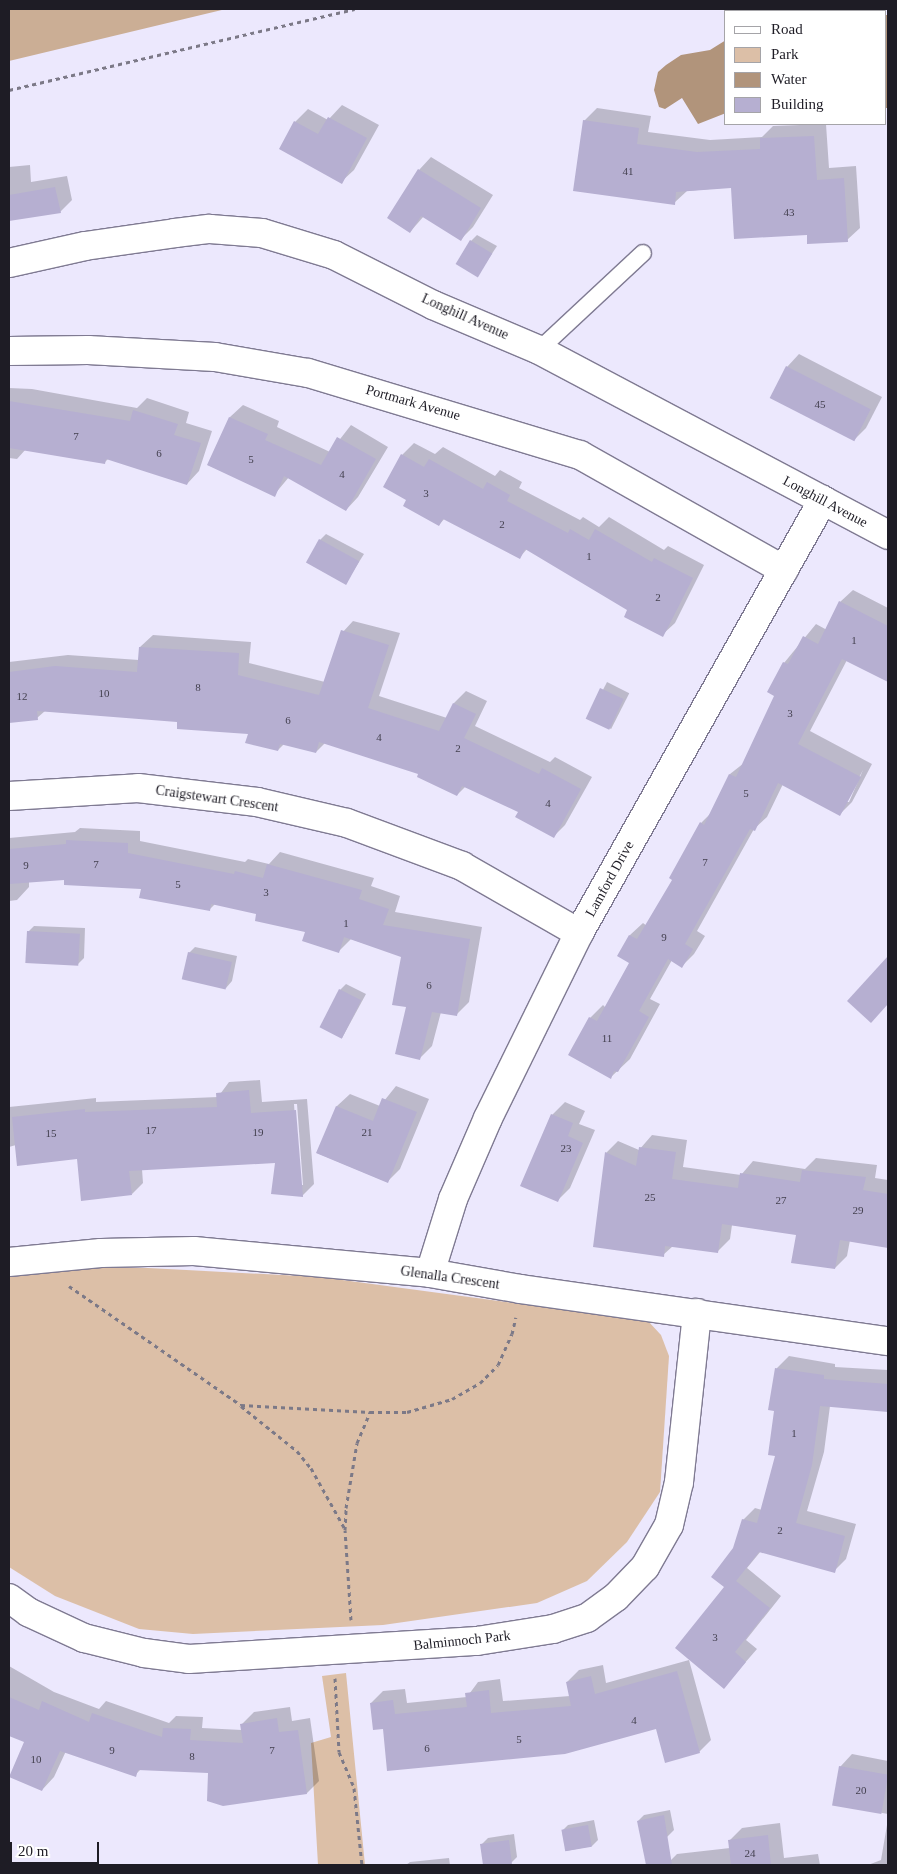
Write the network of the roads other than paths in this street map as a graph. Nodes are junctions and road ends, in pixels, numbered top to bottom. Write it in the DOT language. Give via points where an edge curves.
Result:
graph roads {
  1 [pos="643,253"];
  2 [pos="9,263"];
  3 [pos="539,350"];
  4 [pos="9,351"];
  5 [pos="823,500"];
  6 [pos="888,535"];
  7 [pos="784,570"];
  8 [pos="9,796"];
  9 [pos="579,933"];
  10 [pos="21,1260"];
  11 [pos="430,1273"];
  12 [pos="697,1313"];
  13 [pos="888,1341"];
  14 [pos="9,1598"];
  1 -- 3 [label="lane"];
  2 -- 3 [label="street, Longhill Avenue" via="85,246 175,233 210,229 262,233 334,255 433,305"];
  3 -- 5 [label="street, Longhill Avenue"];
  4 -- 7 [label="street, Portmark Avenue" via="88,350 215,358 308,374 580,455"];
  5 -- 6 [label="street, Longhill Avenue"];
  5 -- 7 [label="street, Lamford Drive"];
  7 -- 9 [label="street, Lamford Drive"];
  8 -- 9 [label="street, Craigstewart Crescent" via="138,788 257,802 347,823 462,866"];
  9 -- 11 [label="street, Lamford Drive" via="488,1118 454,1199"];
  10 -- 11 [label="street, Glenalla Crescent" via="194,1252"];
  11 -- 12 [label="street, Glenalla Crescent"];
  12 -- 13 [label="street, Glenalla Crescent"];
  12 -- 14 [label="street, Balminnoch Park" via="679,1482 669,1525 645,1567 616,1597 587,1618 553,1629 477,1641 189,1659 144,1653 84,1638 28,1612"];
}
